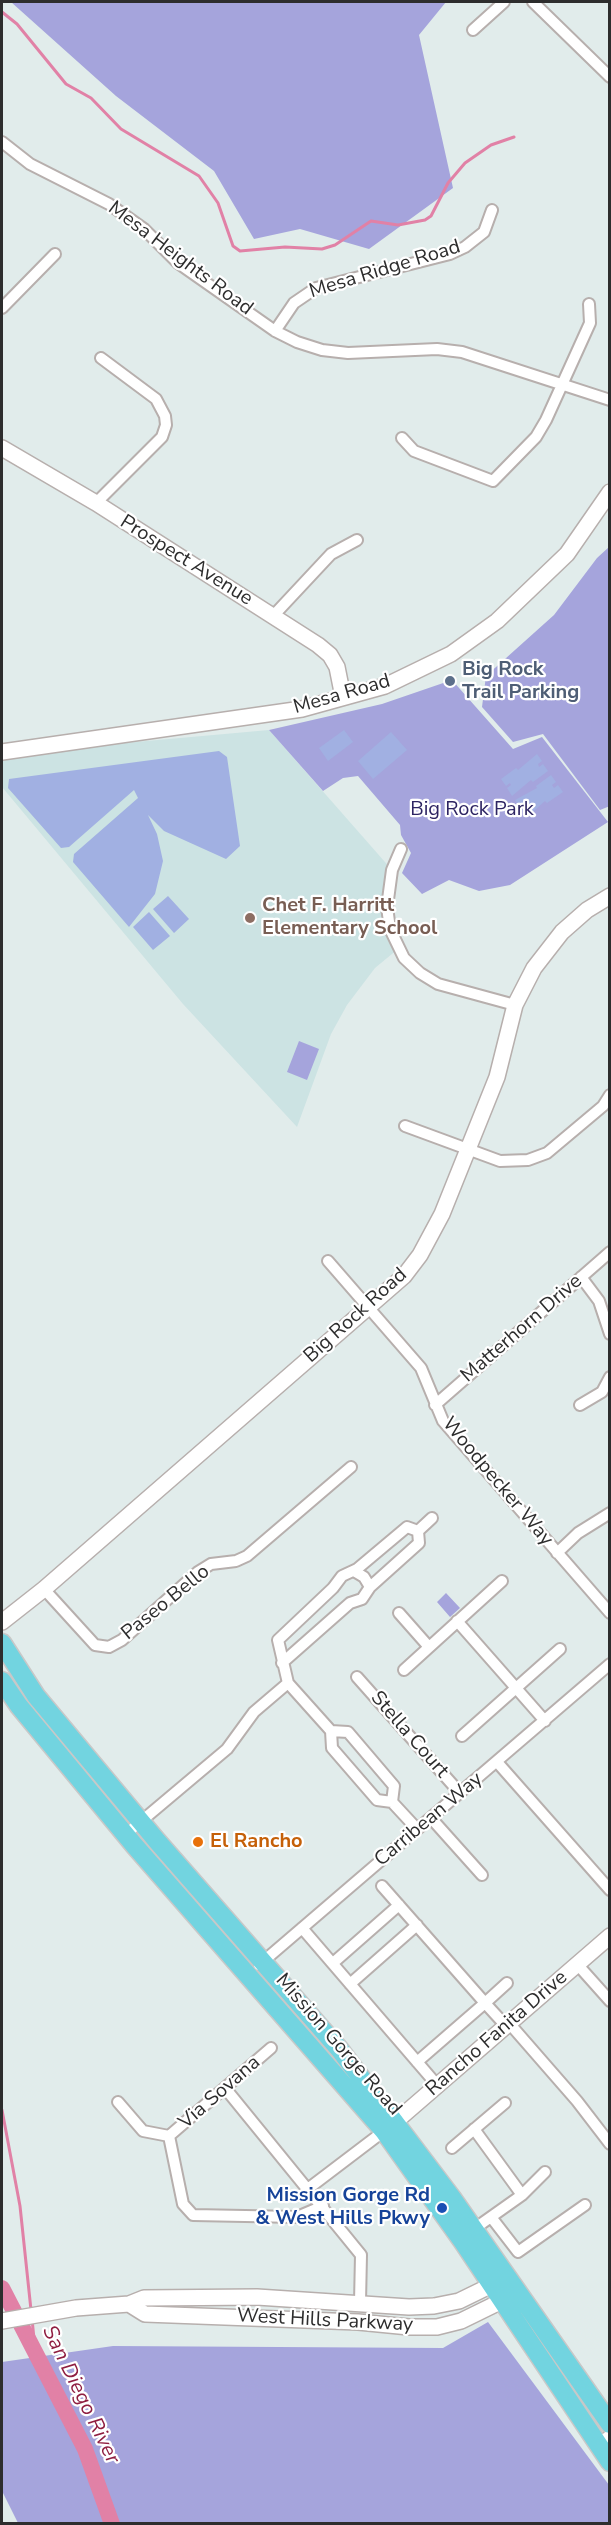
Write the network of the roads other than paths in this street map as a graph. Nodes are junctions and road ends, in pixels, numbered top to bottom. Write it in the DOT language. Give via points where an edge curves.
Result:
graph roads {
  1 [pos="504,2"];
  2 [pos="533,2"];
  3 [pos="473,30"];
  4 [pos="609,77"];
  5 [pos="2,142"];
  6 [pos="492,210"];
  7 [pos="55,254"];
  8 [pos="589,304"];
  9 [pos="2,308"];
  10 [pos="275,331"];
  11 [pos="101,358"];
  12 [pos="563,385"];
  13 [pos="609,400"];
  14 [pos="402,438"];
  15 [pos="2,448"];
  16 [pos="609,492"];
  17 [pos="96,504"];
  18 [pos="357,540"];
  19 [pos="274,615"];
  20 [pos="343,697"];
  21 [pos="2,752"];
  22 [pos="401,849"];
  23 [pos="609,896"];
  24 [pos="515,1005"];
  25 [pos="609,1095"];
  26 [pos="405,1126"];
  27 [pos="468,1151"];
  28 [pos="609,1252"];
  29 [pos="328,1261"];
  30 [pos="581,1277"];
  31 [pos="369,1308"];
  32 [pos="609,1334"];
  33 [pos="609,1377"];
  34 [pos="435,1405"];
  35 [pos="580,1405"];
  36 [pos="351,1467"];
  37 [pos="609,1513"];
  38 [pos="432,1518"];
  39 [pos="418,1531"];
  40 [pos="557,1553"];
  41 [pos="354,1570"];
  42 [pos="502,1581"];
  43 [pos="370,1587"];
  44 [pos="44,1589"];
  45 [pos="399,1613"];
  46 [pos="609,1613"];
  47 [pos="457,1621"];
  48 [pos="2,1622"];
  49 [pos="2,1643"];
  50 [pos="429,1647"];
  51 [pos="560,1649"];
  52 [pos="282,1659"];
  53 [pos="609,1664"];
  54 [pos="404,1670"];
  55 [pos="357,1677"];
  56 [pos="2,1681"];
  57 [pos="288,1683"];
  58 [pos="516,1688"];
  59 [pos="545,1721"];
  60 [pos="331,1731"];
  61 [pos="462,1736"];
  62 [pos="497,1762"];
  63 [pos="460,1793"];
  64 [pos="392,1802"];
  65 [pos="431,1818"];
  66 [pos="141,1821"];
  67 [pos="417,1829"];
  68 [pos="126,1834"];
  69 [pos="482,1875"];
  70 [pos="382,1886"];
  71 [pos="174,1890"];
  72 [pos="609,1890"];
  73 [pos="399,1905"];
  74 [pos="219,1912"];
  75 [pos="417,1925"];
  76 [pos="302,1928"];
  77 [pos="609,1936"];
  78 [pos="262,1962"];
  79 [pos="333,1963"];
  80 [pos="577,1964"];
  81 [pos="248,1975"];
  82 [pos="507,1983"];
  83 [pos="351,1984"];
  84 [pos="609,2001"];
  85 [pos="485,2003"];
  86 [pos="507,2024"];
  87 [pos="271,2048"];
  88 [pos="417,2062"];
  89 [pos="437,2085"];
  90 [pos="225,2088"];
  91 [pos="118,2102"];
  92 [pos="505,2103"];
  93 [pos="390,2126"];
  94 [pos="474,2129"];
  95 [pos="169,2136"];
  96 [pos="609,2144"];
  97 [pos="452,2148"];
  98 [pos="545,2172"];
  99 [pos="309,2188"];
  100 [pos="522,2195"];
  101 [pos="585,2205"];
  102 [pos="323,2206"];
  103 [pos="491,2217"];
  104 [pos="474,2229"];
  105 [pos="491,2287"];
  106 [pos="508,2291"];
  107 [pos="360,2302"];
  108 [pos="129,2304"];
  109 [pos="2,2321"];
  110 [pos="609,2424"];
  111 [pos="603,2440"];
  112 [pos="609,2462"];
  1 -- 3 [label="street"];
  2 -- 4 [label="street"];
  5 -- 10 [label="street, Mesa Heights Road" via="30,164 118,210 178,263"];
  6 -- 10 [label="street, Mesa Ridge Road" via="484,232 465,247 316,288 294,303"];
  7 -- 9 [label="street"];
  8 -- 12 [label="street" via="590,323"];
  10 -- 12 [label="street, Mesa Heights Road" via="297,342 335,352 462,352"];
  11 -- 17 [label="street" via="156,399 166,425 162,437"];
  12 -- 13 [label="street, Mesa Heights Road"];
  12 -- 14 [label="street" via="536,437 493,481 414,451"];
  15 -- 17 [label="street, Prospect Avenue"];
  16 -- 20 [label="street, Mesa Road" via="567,554 478,636 451,654 385,686"];
  17 -- 19 [label="street, Prospect Avenue"];
  18 -- 19 [label="street" via="331,554"];
  19 -- 20 [label="street, Prospect Avenue" via="330,655"];
  20 -- 21 [label="street, Mesa Road" via="302,709"];
  22 -- 24 [label="street" via="387,890 387,908 390,929 404,958 438,984"];
  23 -- 24 [label="street, Big Rock Road" via="562,932 534,968"];
  24 -- 27 [label="street, Big Rock Road" via="497,1077"];
  25 -- 27 [label="street" via="603,1106 537,1157 500,1161"];
  26 -- 27 [label="street"];
  27 -- 31 [label="street, Big Rock Road" via="420,1255"];
  28 -- 30 [label="street, Matterhorn Drive"];
  29 -- 31 [label="street, Woodpecker Way"];
  30 -- 32 [label="street" via="599,1301"];
  30 -- 34 [label="street, Matterhorn Drive"];
  31 -- 34 [label="street, Woodpecker Way" via="421,1368"];
  31 -- 44 [label="street, Big Rock Road"];
  33 -- 35 [label="street" via="602,1392"];
  34 -- 40 [label="street, Woodpecker Way" via="443,1421"];
  36 -- 44 [label="street, Paseo Bello" via="247,1556 211,1564 198,1572 122,1640 109,1647 95,1645"];
  37 -- 40 [label="street" via="578,1533"];
  38 -- 39 [label="street"];
  39 -- 41 [label="street" via="407,1527"];
  39 -- 43 [label="street" via="419,1543"];
  40 -- 46 [label="street, Woodpecker Way"];
  41 -- 43 [label="street" via="364,1576"];
  41 -- 52 [label="street" via="342,1576 279,1640"];
  42 -- 47 [label="street"];
  43 -- 52 [label="street" via="362,1599 350,1603"];
  44 -- 48 [label="street, Big Rock Road"];
  45 -- 50 [label="street"];
  47 -- 50 [label="street"];
  47 -- 58 [label="street"];
  49 -- 66 [label="main road, Mission Gorge Road" via="36,1696"];
  50 -- 54 [label="street"];
  51 -- 58 [label="street"];
  52 -- 57 [label="street"];
  53 -- 59 [label="street, Carribean Way"];
  55 -- 63 [label="street, Stella Court"];
  56 -- 68 [label="main road, Mission Gorge Road"];
  57 -- 60 [label="street"];
  57 -- 66 [label="street" via="254,1712 227,1749"];
  58 -- 59 [label="street"];
  58 -- 61 [label="street"];
  59 -- 62 [label="street, Carribean Way"];
  60 -- 64 [label="street" via="332,1748 377,1800"];
  60 -- 64 [label="street" via="348,1731 394,1786"];
  62 -- 63 [label="street, Carribean Way"];
  62 -- 72 [label="street"];
  63 -- 65 [label="street, Carribean Way"];
  64 -- 67 [label="street"];
  65 -- 67 [label="street, Carribean Way"];
  65 -- 69 [label="street"];
  66 -- 68 [label="street"];
  66 -- 74 [label="main road, Mission Gorge Road"];
  67 -- 76 [label="street, Carribean Way"];
  68 -- 71 [label="main road, Mission Gorge Road"];
  70 -- 73 [label="street"];
  71 -- 74 [label="main road" via="183,1888 207,1913"];
  71 -- 81 [label="main road, Mission Gorge Road"];
  73 -- 75 [label="street"];
  73 -- 79 [label="street"];
  74 -- 78 [label="main road, Mission Gorge Road"];
  75 -- 83 [label="street"];
  75 -- 85 [label="street"];
  76 -- 78 [label="street, Carribean Way"];
  76 -- 79 [label="street"];
  77 -- 80 [label="street, Rancho Fanita Drive"];
  78 -- 81 [label="street, Carribean Way"];
  78 -- 93 [label="main road, Mission Gorge Road" via="340,2050"];
  79 -- 83 [label="street"];
  80 -- 84 [label="street"];
  80 -- 86 [label="street, Rancho Fanita Drive"];
  81 -- 93 [label="main road, Mission Gorge Road"];
  82 -- 85 [label="street"];
  83 -- 88 [label="street"];
  85 -- 86 [label="street"];
  85 -- 88 [label="street"];
  86 -- 89 [label="street, Rancho Fanita Drive"];
  86 -- 96 [label="street" via="577,2101"];
  87 -- 90 [label="street, Via Sovana"];
  88 -- 89 [label="street"];
  89 -- 93 [label="street, Rancho Fanita Drive"];
  90 -- 95 [label="street, Via Sovana"];
  90 -- 99 [label="street"];
  91 -- 95 [label="street" via="143,2131"];
  92 -- 94 [label="street"];
  93 -- 99 [label="street"];
  93 -- 104 [label="main road, Mission Gorge Road"];
  93 -- 105 [label="main road, Mission Gorge Road"];
  94 -- 97 [label="street"];
  94 -- 100 [label="street"];
  95 -- 102 [label="street, Via Sovana" via="183,2204 193,2215 297,2217"];
  98 -- 100 [label="street"];
  99 -- 102 [label="street"];
  100 -- 103 [label="street"];
  101 -- 103 [label="street" via="518,2252"];
  102 -- 107 [label="street" via="361,2255"];
  103 -- 104 [label="street"];
  104 -- 106 [label="main road, Mission Gorge Road"];
  105 -- 106 [label="main road, Mission Gorge Road"];
  105 -- 107 [label="street, West Hills Parkway" via="459,2301 434,2306"];
  106 -- 108 [label="street, West Hills Parkway" via="461,2321 409,2327 145,2314"];
  106 -- 110 [label="main road, Mission Gorge Road"];
  106 -- 111 [label="main road, Mission Gorge Road"];
  107 -- 108 [label="street, West Hills Parkway" via="257,2297 144,2298"];
  108 -- 109 [label="street, West Hills Parkway"];
  111 -- 112 [label="main road, Mission Gorge Road"];
}
